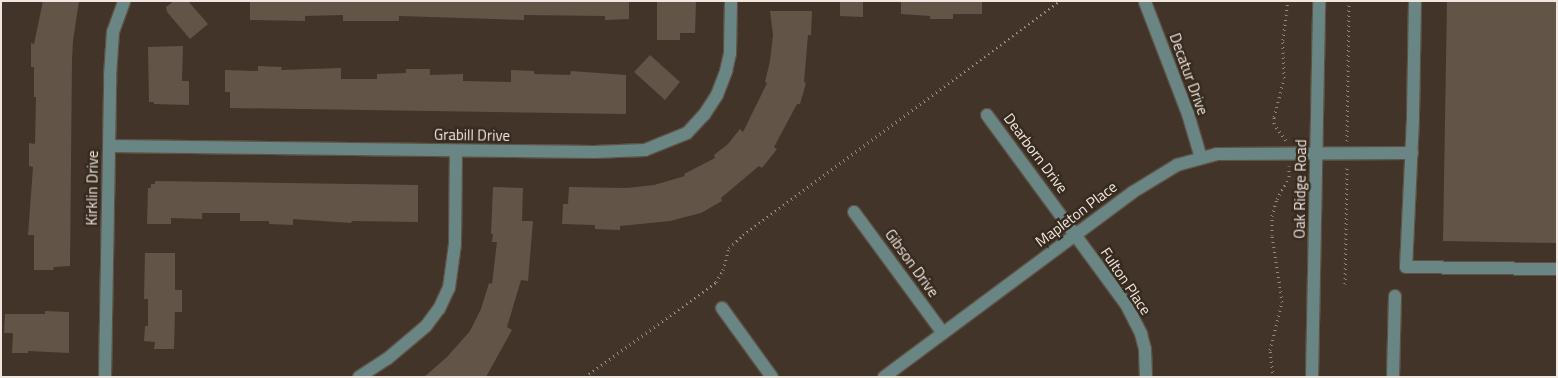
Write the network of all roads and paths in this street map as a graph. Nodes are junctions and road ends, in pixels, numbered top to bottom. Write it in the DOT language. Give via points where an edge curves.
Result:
graph roads {
  1 [pos="124,1"];
  2 [pos="731,1"];
  3 [pos="1059,1"];
  4 [pos="1288,1"];
  5 [pos="1319,1"];
  6 [pos="1415,1"];
  7 [pos="1145,2"];
  8 [pos="987,115"];
  9 [pos="109,146"];
  10 [pos="456,151"];
  11 [pos="1412,153"];
  12 [pos="1289,154"];
  13 [pos="1317,155"];
  14 [pos="1200,158"];
  15 [pos="854,212"];
  16 [pos="1076,236"];
  17 [pos="1557,269"];
  18 [pos="1395,296"];
  19 [pos="722,308"];
  20 [pos="943,333"];
  21 [pos="105,377"];
  22 [pos="359,377"];
  23 [pos="585,377"];
  24 [pos="772,377"];
  25 [pos="884,377"];
  26 [pos="1146,377"];
  27 [pos="1273,377"];
  28 [pos="1312,377"];
  29 [pos="1393,377"];
  1 -- 9 [label="street, Kirklin Drive" via="113,32"];
  2 -- 10 [label="street, Grabill Drive" via="726,71 704,115 687,133 634,152"];
  3 -- 23 [label="path" via="743,235 730,248 716,282"];
  4 -- 12 [label="path" via="1283,40 1284,78 1274,124 1285,139"];
  5 -- 13 [label="street, Oak Ridge Road"];
  6 -- 11 [label="street"];
  7 -- 14 [label="street, Decatur Drive" via="1188,114"];
  8 -- 16 [label="street, Dearborn Drive"];
  9 -- 10 [label="street, Grabill Drive"];
  9 -- 21 [label="street, Kirklin Drive"];
  10 -- 22 [label="street" via="456,244 449,288 426,326 387,359"];
  11 -- 13 [label="street, Mapleton Place"];
  11 -- 17 [label="street" via="1406,267"];
  12 -- 13 [label="street, Mapleton Place"];
  12 -- 14 [label="street, Mapleton Place" via="1217,154"];
  12 -- 27 [label="path" via="1289,177 1272,216 1282,302 1270,350"];
  13 -- 28 [label="street, Oak Ridge Road"];
  14 -- 16 [label="street, Mapleton Place" via="1154,178"];
  15 -- 20 [label="street, Gibson Drive"];
  16 -- 20 [label="street, Mapleton Place"];
  16 -- 26 [label="street, Fulton Place" via="1135,320 1145,349"];
  18 -- 29 [label="street"];
  19 -- 24 [label="street"];
  20 -- 25 [label="street, Mapleton Place"];
}
